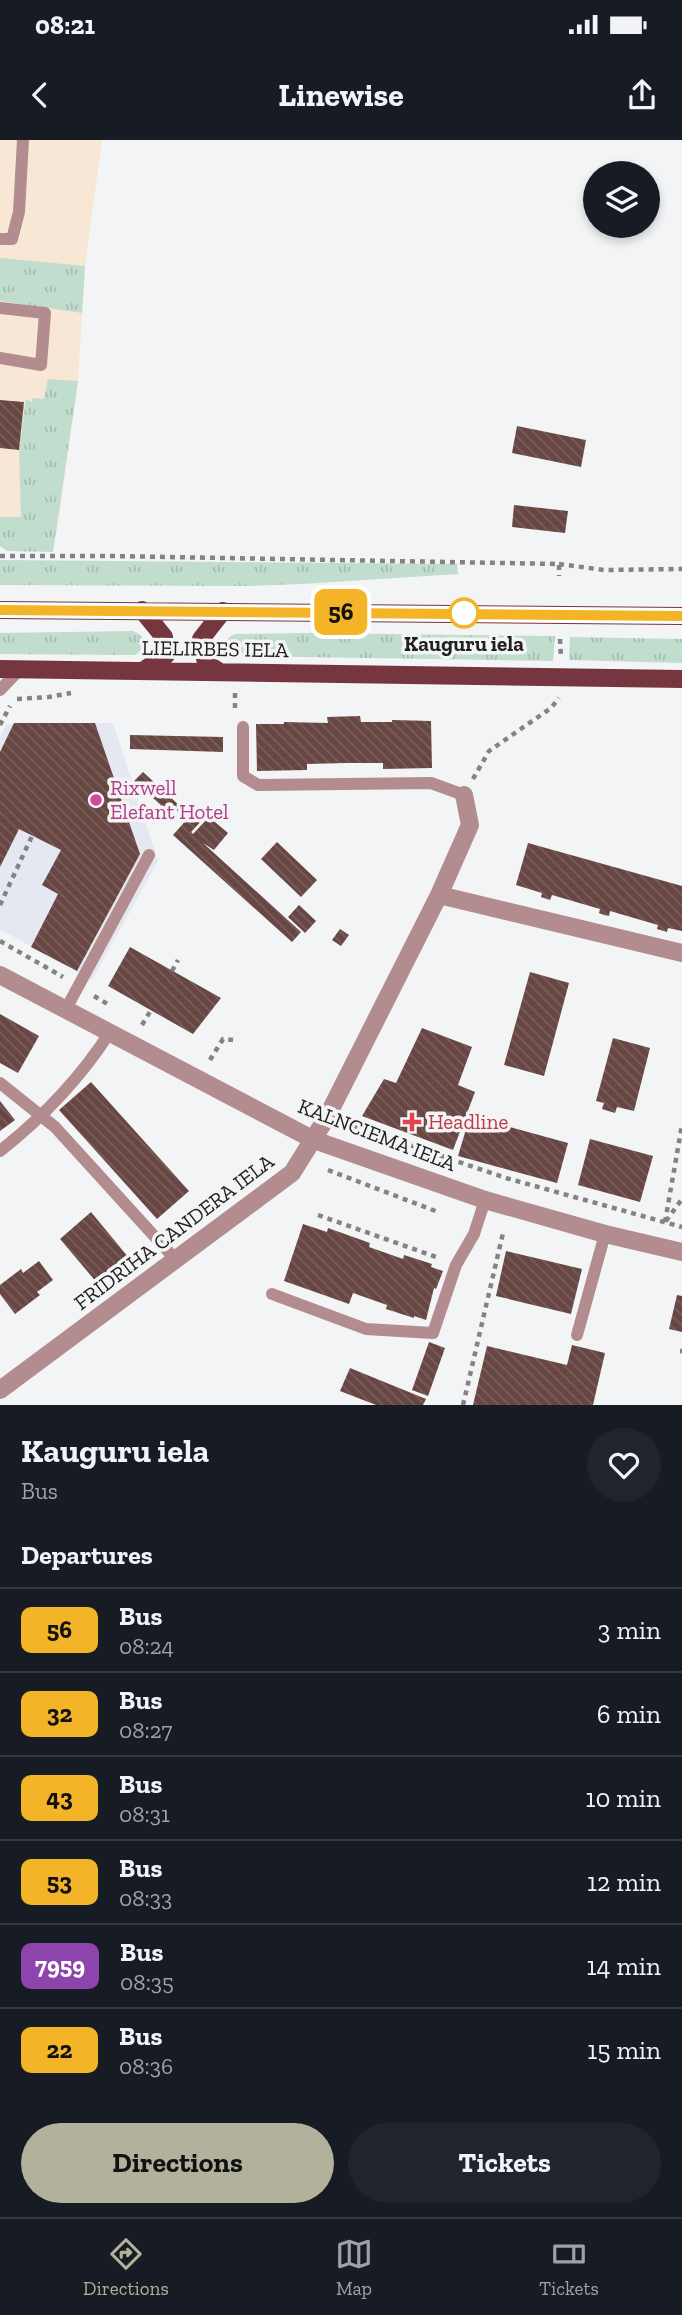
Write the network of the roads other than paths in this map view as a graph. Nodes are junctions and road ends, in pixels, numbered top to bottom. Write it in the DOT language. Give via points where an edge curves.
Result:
graph roads {
  1 [pos="23,140"];
  2 [pos="0,239"];
  3 [pos="0,308"];
  4 [pos="0,358"];
  5 [pos="0,610"];
  6 [pos="142,610"];
  7 [pos="223,611"];
  8 [pos="682,616"];
  9 [pos="21,668"];
  10 [pos="0,669"];
  11 [pos="143,671"];
  12 [pos="220,672"];
  13 [pos="682,679"];
  14 [pos="2,695"];
  15 [pos="243,727"];
  16 [pos="464,795"];
  17 [pos="149,855"];
  18 [pos="439,895"];
  19 [pos="682,953"];
  20 [pos="0,975"];
  21 [pos="66,1009"];
  22 [pos="110,1032"];
  23 [pos="0,1083"];
  24 [pos="40,1115"];
  25 [pos="314,1140"];
  26 [pos="0,1150"];
  27 [pos="485,1200"];
  28 [pos="605,1234"];
  29 [pos="682,1252"];
  30 [pos="176,1260"];
  31 [pos="272,1294"];
  32 [pos="577,1335"];
  33 [pos="0,1390"];
  1 -- 2 [label="lane" via="19,212 12,239"];
  3 -- 4 [label="lane" via="45,313 41,365"];
  5 -- 6 [label="main road, LIELIRBES IELA"];
  6 -- 7 [label="main road, LIELIRBES IELA"];
  6 -- 11 [label="main road" via="164,637 166,655"];
  7 -- 8 [label="main road, LIELIRBES IELA"];
  7 -- 12 [label="main road" via="201,639 206,663"];
  9 -- 10 [label="main road, LIELIRBES IELA"];
  9 -- 11 [label="main road, LIELIRBES IELA"];
  9 -- 14 [label="lane"];
  11 -- 12 [label="main road, LIELIRBES IELA"];
  12 -- 13 [label="main road, LIELIRBES IELA"];
  15 -- 16 [label="lane" via="243,776 258,785 431,783"];
  16 -- 18 [label="street, FRIDRIHA CANDERA IELA" via="470,825"];
  17 -- 21 [label="lane"];
  18 -- 19 [label="street"];
  18 -- 25 [label="street, FRIDRIHA CANDERA IELA"];
  20 -- 21 [label="street, KALNCIEMA IELA"];
  21 -- 22 [label="street, KALNCIEMA IELA"];
  22 -- 24 [label="lane" via="75,1079"];
  22 -- 25 [label="street, KALNCIEMA IELA"];
  23 -- 24 [label="lane"];
  24 -- 26 [label="lane"];
  24 -- 30 [label="lane"];
  25 -- 27 [label="street, KALNCIEMA IELA"];
  25 -- 30 [label="street, FRIDRIHA CANDERA IELA" via="292,1173"];
  27 -- 28 [label="street, KALNCIEMA IELA"];
  27 -- 31 [label="lane" via="433,1333 366,1329"];
  28 -- 29 [label="street, KALNCIEMA IELA"];
  28 -- 32 [label="lane"];
  30 -- 33 [label="street, FRIDRIHA CANDERA IELA"];
}
